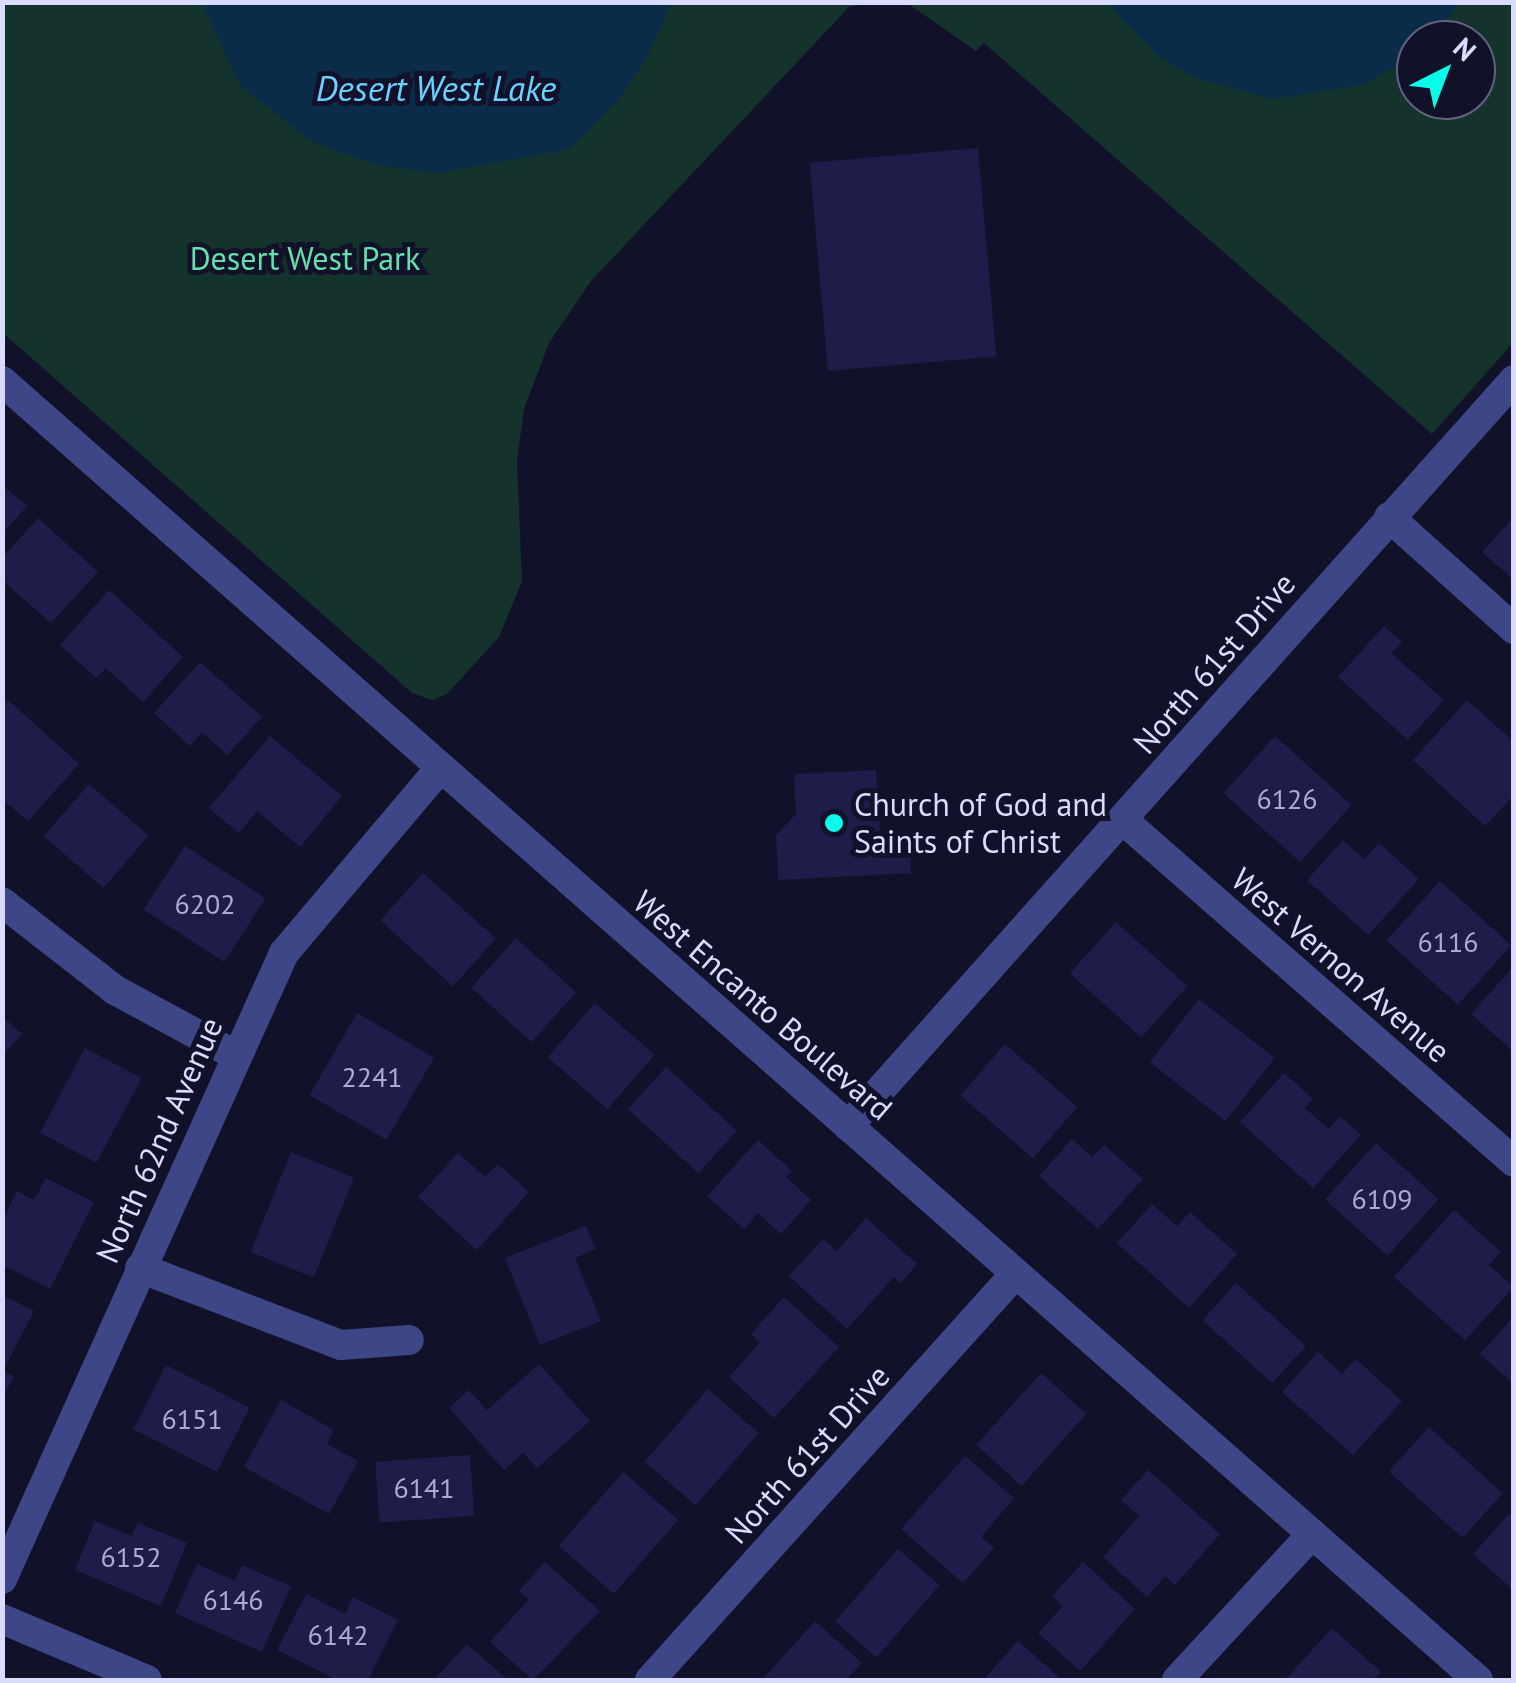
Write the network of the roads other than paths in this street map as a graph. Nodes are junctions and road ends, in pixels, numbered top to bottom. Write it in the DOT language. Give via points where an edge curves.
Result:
graph roads {
  1 [pos="1514,380"];
  2 [pos="2,382"];
  3 [pos="1389,517"];
  4 [pos="1514,629"];
  5 [pos="441,767"];
  6 [pos="1123,820"];
  7 [pos="2,902"];
  8 [pos="235,1055"];
  9 [pos="848,1126"];
  10 [pos="1514,1162"];
  11 [pos="140,1268"];
  12 [pos="1015,1274"];
  13 [pos="409,1340"];
  14 [pos="1312,1534"];
  15 [pos="2,1580"];
  16 [pos="2,1619"];
  17 [pos="147,1680"];
  18 [pos="650,1680"];
  19 [pos="1177,1680"];
  20 [pos="1478,1680"];
  1 -- 3 [label="street, North 61st Drive"];
  2 -- 5 [label="street, West Encanto Boulevard"];
  3 -- 4 [label="street"];
  3 -- 6 [label="street, North 61st Drive"];
  5 -- 8 [label="street, North 62nd Avenue" via="284,953"];
  5 -- 9 [label="street, West Encanto Boulevard"];
  6 -- 9 [label="street, North 61st Drive"];
  6 -- 10 [label="street, West Vernon Avenue"];
  7 -- 8 [label="street" via="115,990"];
  8 -- 11 [label="street, North 62nd Avenue"];
  9 -- 12 [label="street, West Encanto Boulevard"];
  11 -- 13 [label="street" via="340,1346"];
  11 -- 15 [label="street, North 62nd Avenue"];
  12 -- 14 [label="street, West Encanto Boulevard"];
  12 -- 18 [label="street, North 61st Drive"];
  14 -- 19 [label="street"];
  14 -- 20 [label="street, West Encanto Boulevard"];
  16 -- 17 [label="street"];
}
